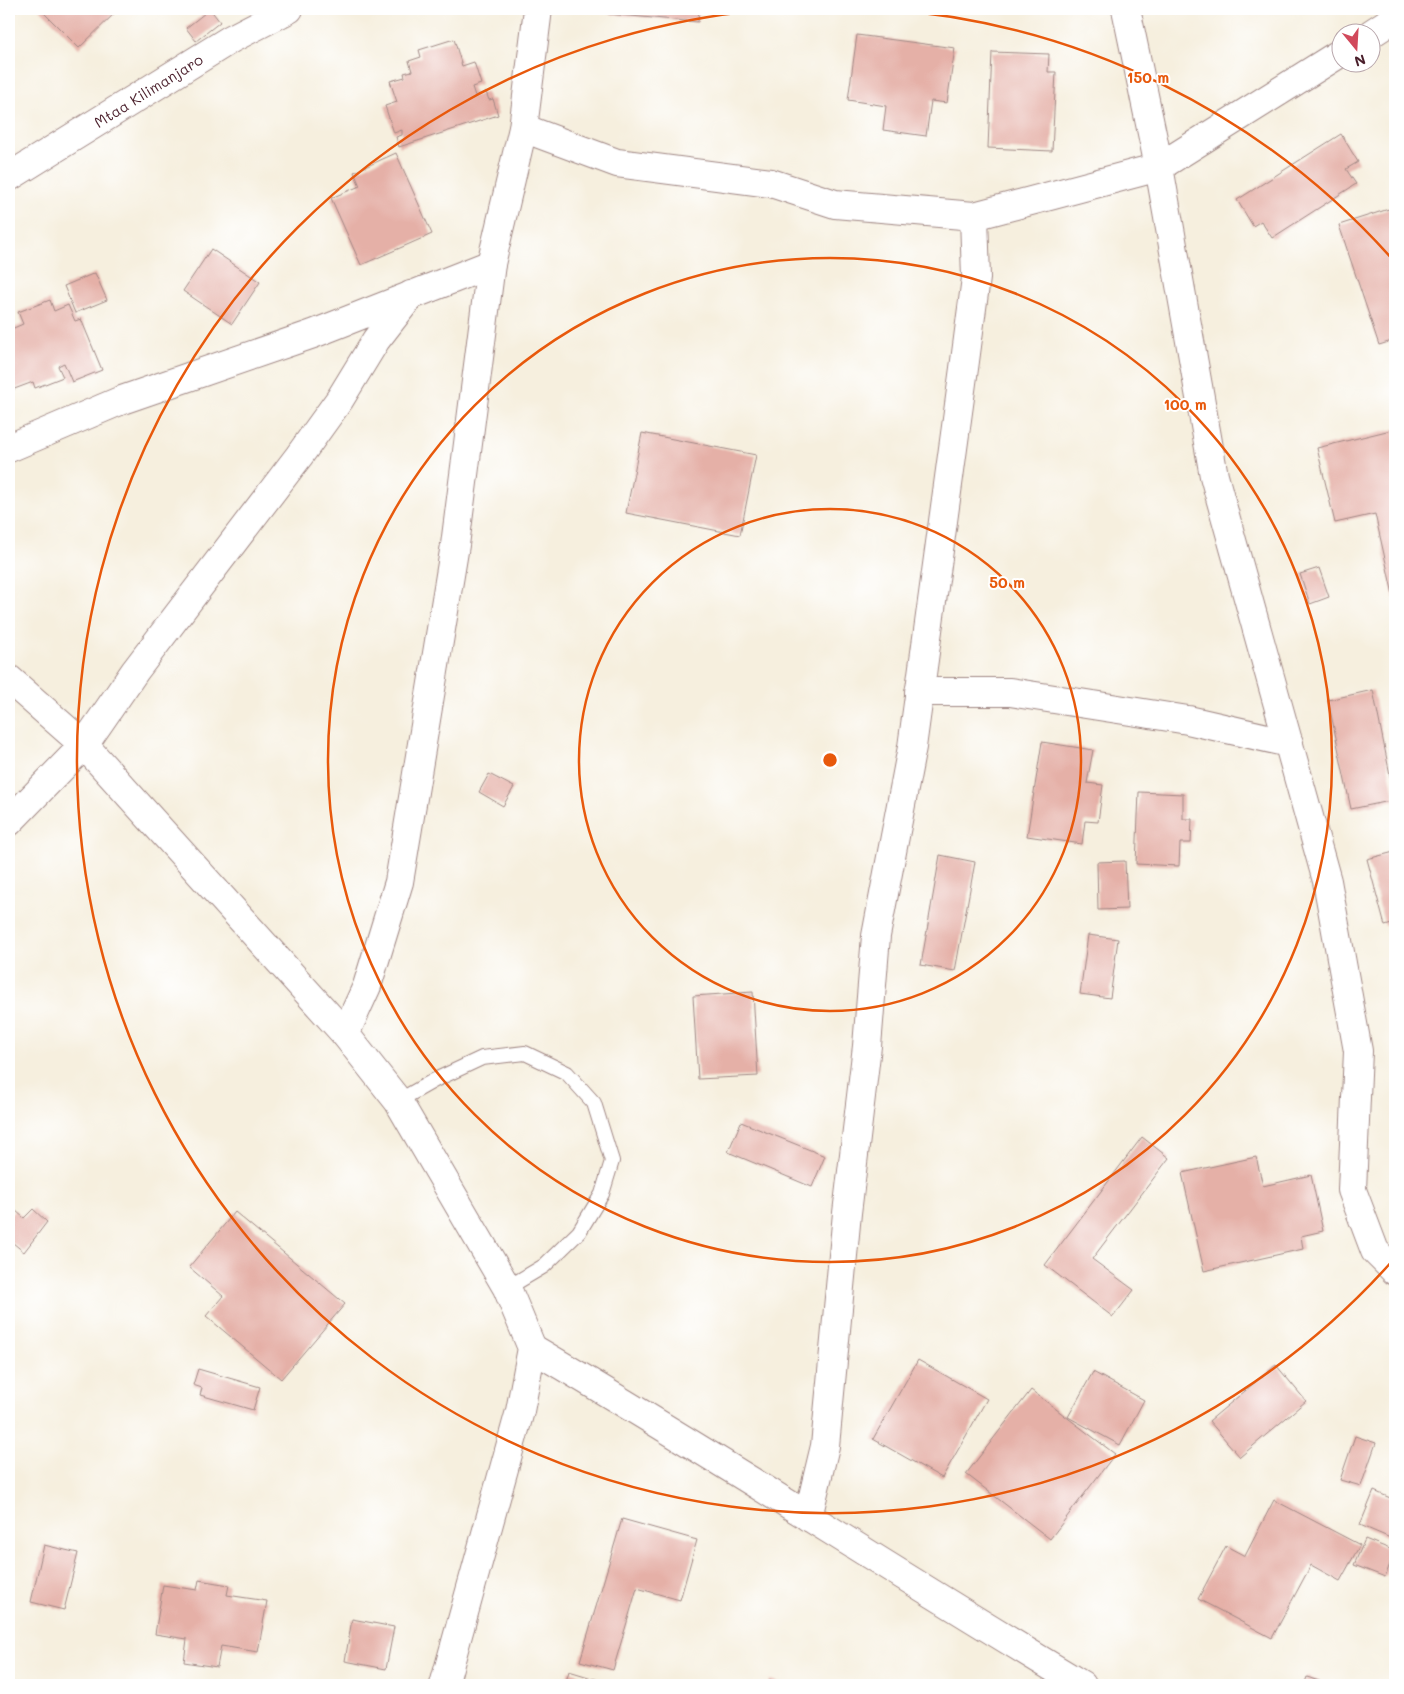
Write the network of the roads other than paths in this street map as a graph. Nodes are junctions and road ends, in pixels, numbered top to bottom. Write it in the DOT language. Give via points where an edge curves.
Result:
graph roads {
  1 [pos="289,9"];
  2 [pos="538,9"];
  3 [pos="1126,9"];
  4 [pos="1395,18"];
  5 [pos="1382,26"];
  6 [pos="1332,58"];
  7 [pos="523,128"];
  8 [pos="1158,168"];
  9 [pos="9,177"];
  10 [pos="974,216"];
  11 [pos="490,264"];
  12 [pos="412,295"];
  13 [pos="9,448"];
  14 [pos="9,679"];
  15 [pos="919,692"];
  16 [pos="1289,743"];
  17 [pos="84,745"];
  18 [pos="9,822"];
  19 [pos="345,1034"];
  20 [pos="398,1101"];
  21 [pos="1395,1271"];
  22 [pos="507,1288"];
  23 [pos="532,1348"];
  24 [pos="808,1517"];
  25 [pos="444,1685"];
  26 [pos="1082,1685"];
  1 -- 9 [label="street, Mtaa Kilimanjaro" via="231,39"];
  2 -- 7 [label="street"];
  3 -- 8 [label="street"];
  4 -- 5 [label="street"];
  6 -- 8 [label="street"];
  7 -- 10 [label="street" via="617,163 771,183 835,204"];
  7 -- 11 [label="street"];
  8 -- 10 [label="street"];
  8 -- 16 [label="street" via="1214,476"];
  10 -- 15 [label="street" via="976,278"];
  11 -- 12 [label="street"];
  11 -- 19 [label="street" via="455,545 400,882 367,986"];
  12 -- 13 [label="street" via="313,334 122,400"];
  12 -- 17 [label="street" via="376,340 340,399 299,456 135,671"];
  14 -- 17 [label="street"];
  15 -- 16 [label="street" via="1010,692 1188,720"];
  15 -- 24 [label="street" via="912,747 876,936 825,1446"];
  16 -- 21 [label="street" via="1327,881 1358,1051 1352,1190 1375,1251"];
  17 -- 18 [label="street"];
  17 -- 19 [label="street"];
  19 -- 20 [label="street"];
  20 -- 22 [label="street"];
  20 -- 22 [label="lane" via="482,1058 525,1054 566,1073 594,1103 612,1161 602,1194 579,1232 544,1266"];
  22 -- 23 [label="street"];
  23 -- 24 [label="street"];
  23 -- 25 [label="street" via="520,1410"];
  24 -- 26 [label="street"];
}
